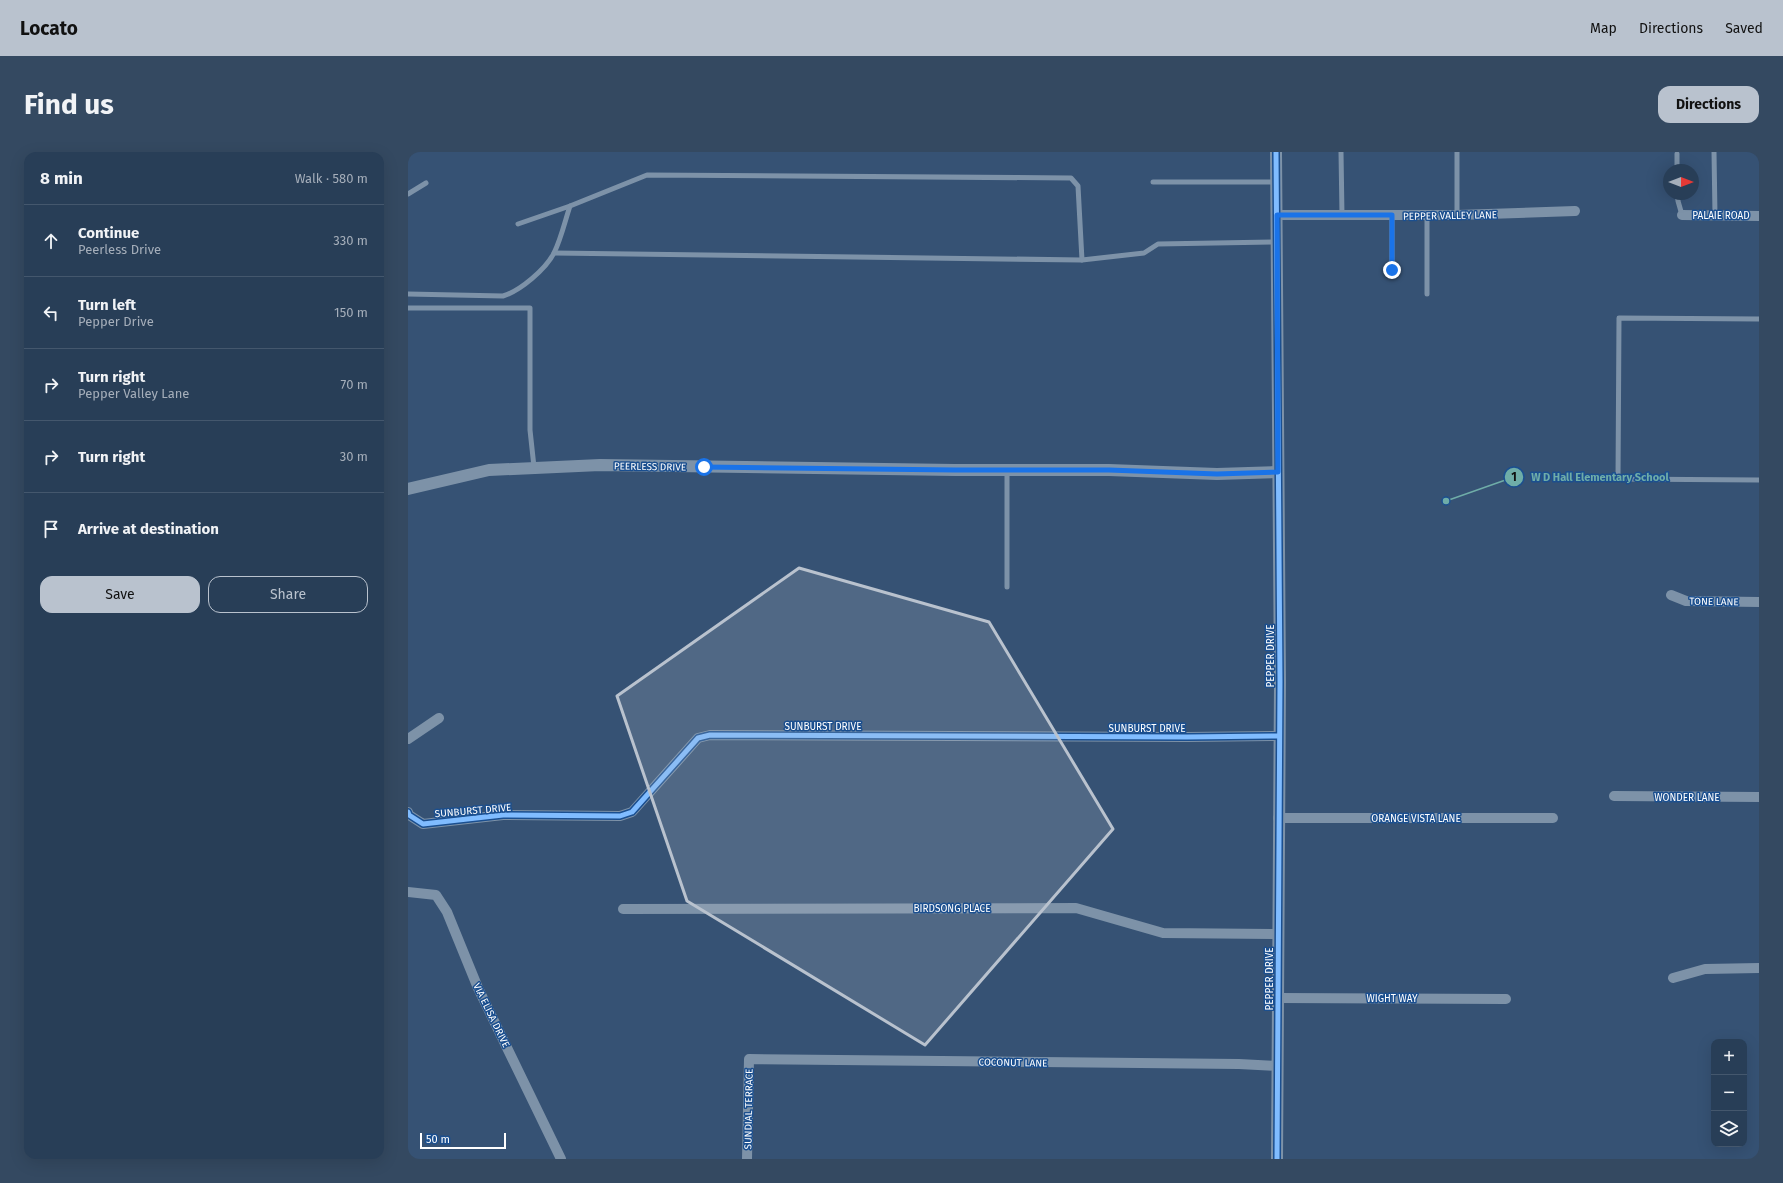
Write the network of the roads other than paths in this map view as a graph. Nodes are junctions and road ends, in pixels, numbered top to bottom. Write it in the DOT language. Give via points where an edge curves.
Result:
graph roads {
  1 [pos="1276,152"];
  2 [pos="1341,152"];
  3 [pos="1457,152"];
  4 [pos="1714,152"];
  5 [pos="1677,154"];
  6 [pos="1677,164"];
  7 [pos="1153,182"];
  8 [pos="1276,182"];
  9 [pos="426,183"];
  10 [pos="408,194"];
  11 [pos="1678,200"];
  12 [pos="570,206"];
  13 [pos="1575,211"];
  14 [pos="1277,215"];
  15 [pos="1342,215"];
  16 [pos="1392,215"];
  17 [pos="1427,215"];
  18 [pos="1457,215"];
  19 [pos="1682,215"];
  20 [pos="1715,215"];
  21 [pos="1759,216"];
  22 [pos="518,224"];
  23 [pos="1277,242"];
  24 [pos="554,253"];
  25 [pos="1082,260"];
  26 [pos="1392,270"];
  27 [pos="408,294"];
  28 [pos="1427,294"];
  29 [pos="408,308"];
  30 [pos="1759,319"];
  31 [pos="534,467"];
  32 [pos="1007,470"];
  33 [pos="1278,472"];
  34 [pos="1759,480"];
  35 [pos="408,489"];
  36 [pos="1007,587"];
  37 [pos="1671,595"];
  38 [pos="1759,602"];
  39 [pos="439,718"];
  40 [pos="1278,736"];
  41 [pos="408,739"];
  42 [pos="1614,796"];
  43 [pos="1759,797"];
  44 [pos="408,812"];
  45 [pos="1278,818"];
  46 [pos="1553,818"];
  47 [pos="408,892"];
  48 [pos="623,908"];
  49 [pos="1278,934"];
  50 [pos="1759,968"];
  51 [pos="1673,978"];
  52 [pos="1278,998"];
  53 [pos="1506,999"];
  54 [pos="748,1059"];
  55 [pos="1278,1066"];
  56 [pos="560,1159"];
  57 [pos="747,1159"];
  58 [pos="1277,1159"];
  1 -- 8 [label="street, PEPPER DRIVE"];
  2 -- 15 [label="lane"];
  3 -- 18 [label="lane"];
  4 -- 20 [label="lane"];
  5 -- 6 [label="lane"];
  7 -- 8 [label="lane"];
  8 -- 14 [label="street, PEPPER DRIVE"];
  9 -- 10 [label="lane"];
  11 -- 19 [label="lane"];
  12 -- 22 [label="lane"];
  12 -- 24 [label="lane"];
  12 -- 25 [label="lane" via="647,175 1071,178 1078,186"];
  13 -- 18 [label="street, PEPPER VALLEY LANE"];
  14 -- 15 [label="street, PEPPER VALLEY LANE"];
  14 -- 23 [label="street, PEPPER DRIVE"];
  15 -- 16 [label="street, PEPPER VALLEY LANE"];
  16 -- 17 [label="street, PEPPER VALLEY LANE"];
  16 -- 26 [label="lane"];
  17 -- 18 [label="street, PEPPER VALLEY LANE"];
  17 -- 28 [label="lane"];
  19 -- 20 [label="street, PALAIE ROAD"];
  20 -- 21 [label="street, PALAIE ROAD"];
  23 -- 25 [label="lane" via="1158,244 1144,253"];
  23 -- 33 [label="street, PEPPER DRIVE"];
  24 -- 25 [label="lane"];
  24 -- 27 [label="lane" via="511,294"];
  29 -- 31 [label="lane" via="530,308 530,430"];
  30 -- 34 [label="lane" via="1619,318 1618,479"];
  31 -- 32 [label="street, PEERLESS DRIVE" via="600,465"];
  31 -- 35 [label="street, PEERLESS DRIVE" via="489,470"];
  32 -- 33 [label="street, PEERLESS DRIVE" via="1217,474"];
  32 -- 36 [label="lane"];
  33 -- 40 [label="street, PEPPER DRIVE"];
  37 -- 38 [label="street, TONE LANE" via="1686,601"];
  39 -- 41 [label="street"];
  40 -- 44 [label="street, SUNBURST DRIVE" via="710,735 698,738 632,812 620,816 503,815 423,824"];
  40 -- 45 [label="street, PEPPER DRIVE"];
  42 -- 43 [label="street, WONDER LANE"];
  45 -- 46 [label="street, ORANGE VISTA LANE"];
  45 -- 49 [label="street, PEPPER DRIVE"];
  47 -- 56 [label="street, VIA ELISA DRIVE" via="436,895 447,912 478,988"];
  48 -- 49 [label="street, BIRDSONG PLACE" via="1076,908 1163,934"];
  49 -- 52 [label="street, PEPPER DRIVE"];
  50 -- 51 [label="street" via="1705,969"];
  52 -- 53 [label="street, WIGHT WAY"];
  52 -- 55 [label="street, PEPPER DRIVE"];
  54 -- 55 [label="street, COCONUT LANE"];
  54 -- 57 [label="street, SUNDIAL TERRACE"];
  55 -- 58 [label="street, PEPPER DRIVE"];
}
